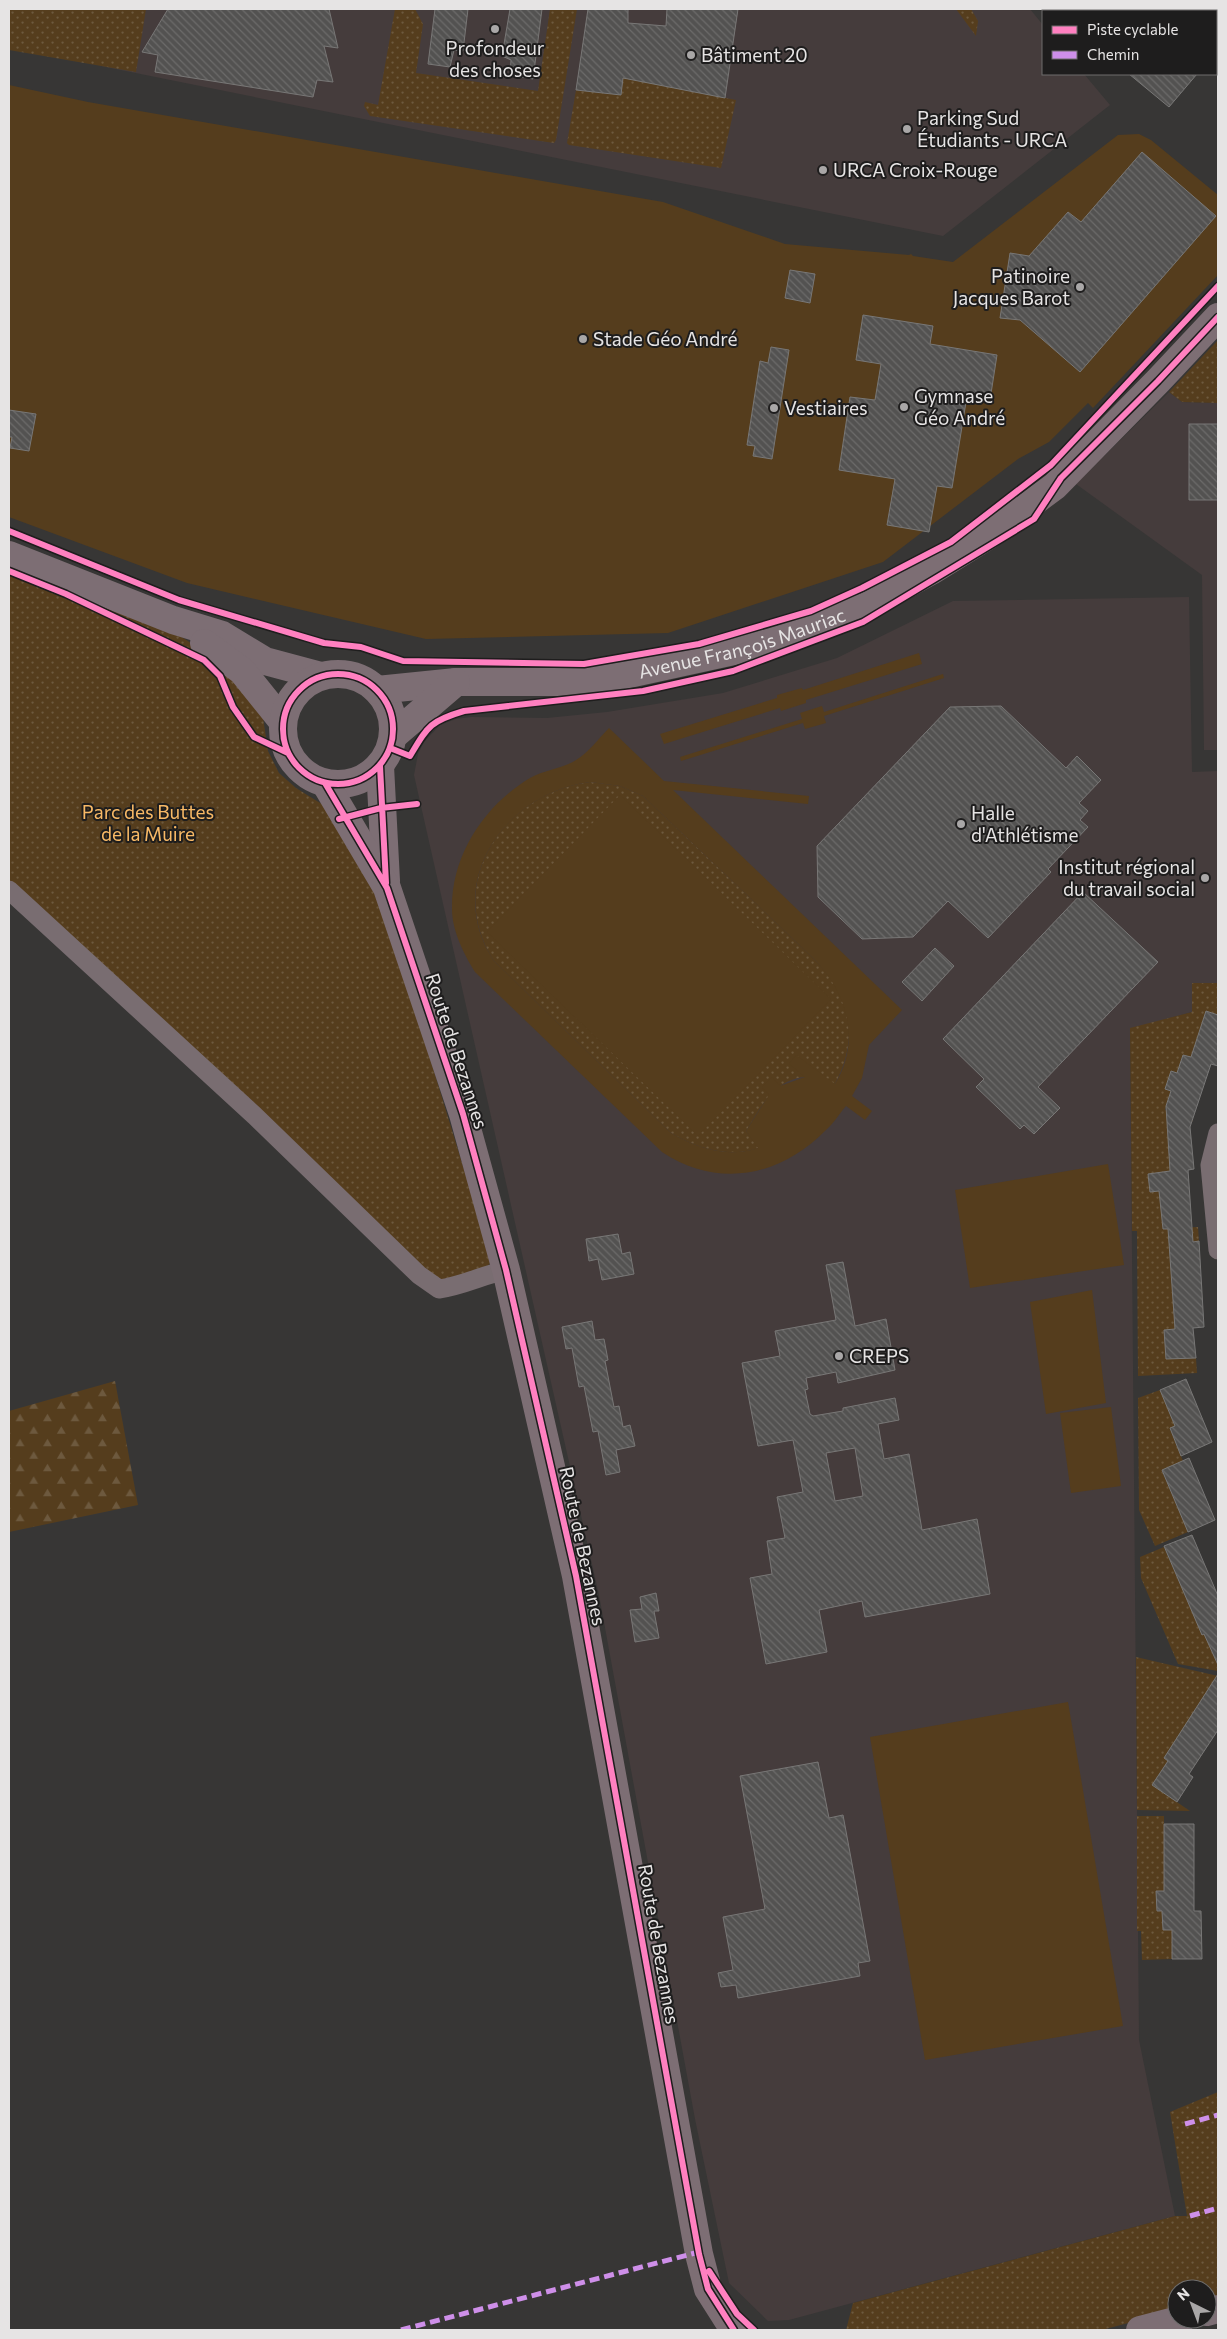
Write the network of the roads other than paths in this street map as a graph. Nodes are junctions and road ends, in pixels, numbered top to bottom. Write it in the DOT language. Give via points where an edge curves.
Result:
graph roads {
  1 [pos="1218,317"];
  2 [pos="9,555"];
  3 [pos="173,620"];
  4 [pos="321,676"];
  5 [pos="456,682"];
  6 [pos="377,690"];
  7 [pos="283,722"];
  8 [pos="393,736"];
  9 [pos="380,766"];
  10 [pos="325,783"];
  11 [pos="387,888"];
  12 [pos="9,890"];
  13 [pos="1217,1137"];
  14 [pos="1218,1250"];
  15 [pos="506,1270"];
  16 [pos="699,2254"];
  17 [pos="1167,2323"];
  18 [pos="734,2330"];
  19 [pos="754,2330"];
  20 [pos="1140,2330"];
  1 -- 5 [label="street, Avenue François Mauriac" via="1054,486 988,535 867,606 752,647 615,677 560,682"];
  2 -- 3 [label="street"];
  3 -- 4 [label="street" via="222,635 265,661"];
  3 -- 7 [label="street" via="242,671"];
  4 -- 6 [label="street" via="351,676"];
  4 -- 7 [label="street" via="296,694"];
  5 -- 6 [label="street, Avenue François Mauriac"];
  5 -- 8 [label="street"];
  6 -- 8 [label="street" via="390,711"];
  7 -- 10 [label="street" via="288,753 297,767"];
  8 -- 9 [label="street"];
  9 -- 10 [label="street" via="360,780 343,784"];
  9 -- 11 [label="street, Route de Bezannes"];
  10 -- 11 [label="street, Route de Bezannes"];
  11 -- 15 [label="street, Route de Bezannes" via="462,1114"];
  12 -- 15 [label="street" via="255,1116 419,1275 439,1289"];
  13 -- 14 [label="street" via="1210,1165"];
  15 -- 16 [label="street, Route de Bezannes" via="576,1576"];
  16 -- 18 [label="street" via="708,2289"];
  16 -- 19 [label="street" via="732,2307"];
  17 -- 20 [label="street"];
}
